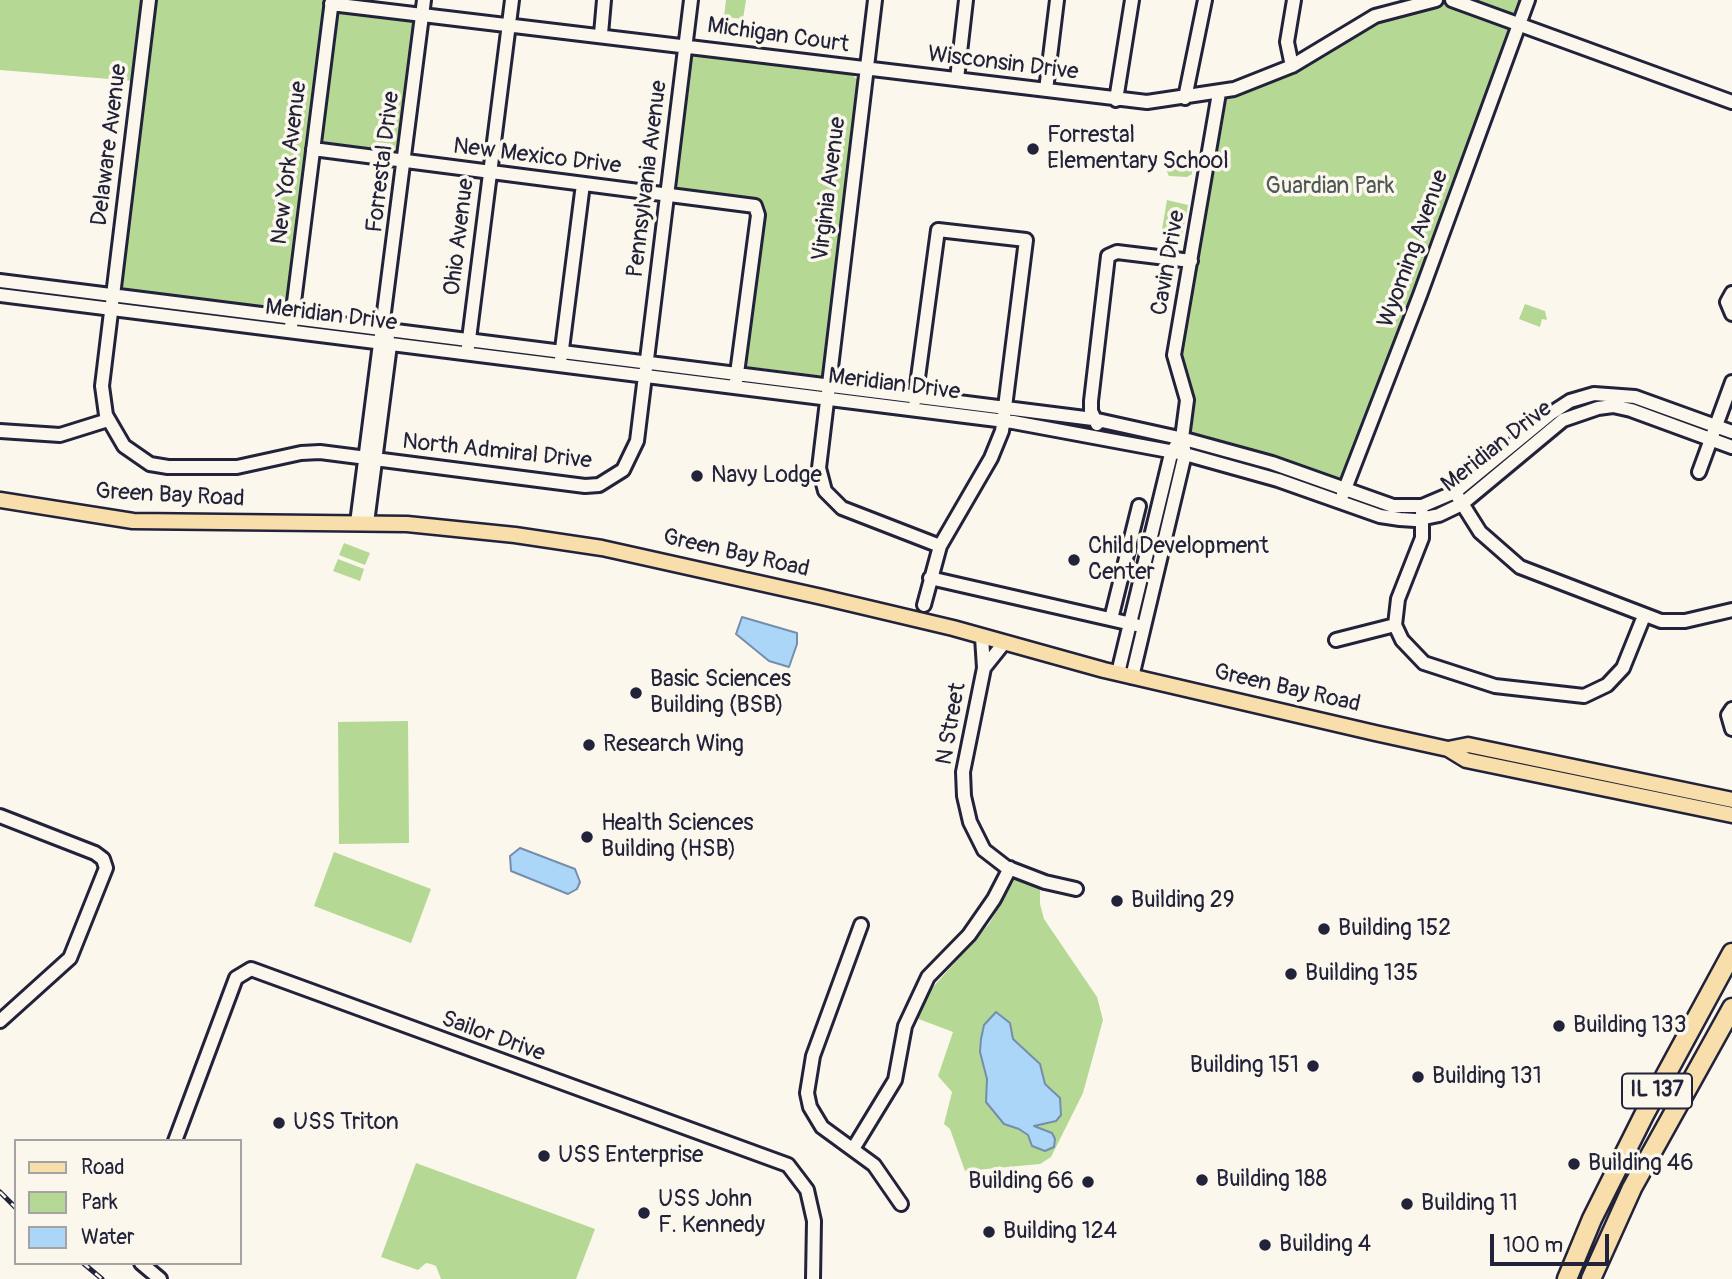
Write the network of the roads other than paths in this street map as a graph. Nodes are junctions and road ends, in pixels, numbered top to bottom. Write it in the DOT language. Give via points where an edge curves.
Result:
graph roads {
  1 [pos="149,0"];
  2 [pos="512,0"];
  3 [pos="604,0"];
  4 [pos="691,0"];
  5 [pos="874,0"];
  6 [pos="967,0"];
  7 [pos="1057,0"];
  8 [pos="1132,0"];
  9 [pos="1205,0"];
  10 [pos="1294,0"];
  11 [pos="1436,0"];
  12 [pos="1452,0"];
  13 [pos="1528,0"];
  14 [pos="331,2"];
  15 [pos="423,6"];
  16 [pos="1520,23"];
  17 [pos="509,24"];
  18 [pos="601,34"];
  19 [pos="685,45"];
  20 [pos="1292,66"];
  21 [pos="866,69"];
  22 [pos="957,79"];
  23 [pos="1046,90"];
  24 [pos="1219,93"];
  25 [pos="1185,98"];
  26 [pos="1116,100"];
  27 [pos="1732,102"];
  28 [pos="313,149"];
  29 [pos="405,161"];
  30 [pos="490,172"];
  31 [pos="583,184"];
  32 [pos="668,195"];
  33 [pos="1191,261"];
  34 [pos="0,281"];
  35 [pos="1732,293"];
  36 [pos="0,295"];
  37 [pos="111,295"];
  38 [pos="110,309"];
  39 [pos="1732,314"];
  40 [pos="291,325"];
  41 [pos="384,329"];
  42 [pos="469,340"];
  43 [pos="384,345"];
  44 [pos="467,354"];
  45 [pos="561,358"];
  46 [pos="648,362"];
  47 [pos="737,372"];
  48 [pos="646,376"];
  49 [pos="1732,382"];
  50 [pos="828,383"];
  51 [pos="735,386"];
  52 [pos="916,394"];
  53 [pos="826,398"];
  54 [pos="914,408"];
  55 [pos="1005,413"];
  56 [pos="1093,419"];
  57 [pos="108,420"];
  58 [pos="1716,426"];
  59 [pos="0,431"];
  60 [pos="1732,432"];
  61 [pos="1101,436"];
  62 [pos="1182,438"];
  63 [pos="1711,440"];
  64 [pos="1732,447"];
  65 [pos="1179,452"];
  66 [pos="370,459"];
  67 [pos="1699,472"];
  68 [pos="1345,488"];
  69 [pos="1459,498"];
  70 [pos="0,500"];
  71 [pos="1340,502"];
  72 [pos="1139,506"];
  73 [pos="1422,512"];
  74 [pos="362,523"];
  75 [pos="940,546"];
  76 [pos="930,578"];
  77 [pos="924,605"];
  78 [pos="1732,610"];
  79 [pos="1644,616"];
  80 [pos="1111,619"];
  81 [pos="1130,623"];
  82 [pos="1395,625"];
  83 [pos="1143,627"];
  84 [pos="982,636"];
  85 [pos="1336,640"];
  86 [pos="1004,643"];
  87 [pos="984,668"];
  88 [pos="1125,675"];
  89 [pos="1732,709"];
  90 [pos="1732,729"];
  91 [pos="1448,749"];
  92 [pos="1732,800"];
  93 [pos="0,816"];
  94 [pos="1732,816"];
  95 [pos="1010,868"];
  96 [pos="1076,889"];
  97 [pos="861,925"];
  98 [pos="1732,953"];
  99 [pos="1732,1008"];
  100 [pos="0,1021"];
  101 [pos="176,1139"];
  102 [pos="853,1149"];
  103 [pos="901,1204"];
  104 [pos="1592,1219"];
  105 [pos="1612,1229"];
  106 [pos="143,1265"];
  107 [pos="160,1279"];
  108 [pos="813,1279"];
  109 [pos="1567,1279"];
  110 [pos="1591,1279"];
  1 -- 37 [label="street, Delaware Avenue"];
  2 -- 17 [label="street, Ohio Avenue"];
  3 -- 18 [label="street"];
  4 -- 19 [label="street, Pennsylvania Avenue"];
  5 -- 21 [label="street, Virginia Avenue"];
  6 -- 22 [label="street"];
  7 -- 23 [label="street"];
  8 -- 26 [label="street"];
  9 -- 25 [label="street"];
  10 -- 20 [label="street" via="1287,42"];
  11 -- 20 [label="street, Wisconsin Drive" via="1375,16"];
  12 -- 16 [label="street"];
  13 -- 16 [label="street, Wyoming Avenue"];
  14 -- 15 [label="street"];
  14 -- 28 [label="street, New York Avenue"];
  15 -- 17 [label="street"];
  15 -- 29 [label="street, Forrestal Drive"];
  16 -- 27 [label="street"];
  16 -- 68 [label="street, Wyoming Avenue"];
  17 -- 18 [label="street"];
  17 -- 30 [label="street, Ohio Avenue"];
  18 -- 19 [label="street"];
  19 -- 21 [label="street, Michigan Court"];
  19 -- 32 [label="street, Pennsylvania Avenue"];
  20 -- 24 [label="street, Wisconsin Drive"];
  21 -- 22 [label="street, Wisconsin Drive"];
  21 -- 50 [label="street, Virginia Avenue"];
  22 -- 23 [label="street, Wisconsin Drive"];
  23 -- 26 [label="street, Wisconsin Drive"];
  24 -- 25 [label="street, Wisconsin Drive"];
  24 -- 33 [label="street, Cavin Drive"];
  25 -- 26 [label="street, Wisconsin Drive"];
  28 -- 29 [label="street, New Mexico Drive"];
  28 -- 40 [label="street, New York Avenue"];
  29 -- 30 [label="street, New Mexico Drive"];
  29 -- 41 [label="street, Forrestal Drive"];
  30 -- 31 [label="street, New Mexico Drive"];
  30 -- 42 [label="street, Ohio Avenue"];
  31 -- 32 [label="street, New Mexico Drive"];
  31 -- 45 [label="street"];
  32 -- 46 [label="street, Pennsylvania Avenue"];
  32 -- 47 [label="street, New Mexico Drive" via="755,206 758,215"];
  33 -- 56 [label="street" via="1117,252 1108,256 1091,401"];
  33 -- 62 [label="street, Cavin Drive" via="1174,355 1186,400"];
  34 -- 37 [label="street, Meridian Drive"];
  35 -- 39 [label="street" via="1727,302"];
  36 -- 38 [label="street, Meridian Drive"];
  37 -- 38 [label="street, Delaware Avenue"];
  37 -- 40 [label="street, Meridian Drive"];
  38 -- 40 [label="street, Meridian Drive"];
  38 -- 57 [label="street, Delaware Avenue" via="102,386"];
  40 -- 41 [label="street, Meridian Drive"];
  40 -- 43 [label="street, Meridian Drive"];
  41 -- 42 [label="street, Meridian Drive"];
  41 -- 43 [label="street, Forrestal Drive"];
  42 -- 44 [label="street, Ohio Avenue"];
  42 -- 45 [label="street, Meridian Drive"];
  43 -- 44 [label="street, Meridian Drive"];
  43 -- 66 [label="street, Forrestal Drive"];
  44 -- 45 [label="street, Meridian Drive"];
  45 -- 46 [label="street, Meridian Drive"];
  45 -- 48 [label="street, Meridian Drive"];
  46 -- 47 [label="street, Meridian Drive"];
  46 -- 48 [label="street, North Admiral Drive"];
  47 -- 50 [label="street, Meridian Drive"];
  47 -- 51 [label="street"];
  48 -- 51 [label="street, Meridian Drive"];
  48 -- 66 [label="street, North Admiral Drive" via="633,454 623,470 599,485 564,485"];
  49 -- 58 [label="street"];
  50 -- 52 [label="street, Meridian Drive"];
  50 -- 53 [label="street, Virginia Avenue"];
  51 -- 53 [label="street, Meridian Drive"];
  52 -- 54 [label="street"];
  52 -- 55 [label="street, Meridian Drive"];
  52 -- 55 [label="street" via="938,230 1026,240"];
  53 -- 54 [label="street, Meridian Drive"];
  53 -- 75 [label="street, Virginia Avenue" via="819,468 829,496 855,514"];
  54 -- 55 [label="street, Meridian Drive"];
  55 -- 56 [label="street, Meridian Drive"];
  55 -- 61 [label="street, Meridian Drive"];
  55 -- 75 [label="street" via="991,458"];
  56 -- 61 [label="street"];
  56 -- 62 [label="street, Meridian Drive"];
  57 -- 59 [label="street" via="60,435"];
  57 -- 66 [label="street, North Admiral Drive" via="124,446 150,464 168,467 237,467 311,453"];
  58 -- 60 [label="street, Meridian Drive"];
  58 -- 63 [label="street"];
  58 -- 69 [label="street, Meridian Drive" via="1635,397 1594,394 1570,401 1550,414"];
  61 -- 65 [label="street, Meridian Drive"];
  62 -- 65 [label="street, Cavin Drive"];
  62 -- 68 [label="street, Meridian Drive"];
  63 -- 64 [label="street, Meridian Drive"];
  63 -- 67 [label="street"];
  63 -- 69 [label="street, Meridian Drive" via="1631,410 1598,408 1563,420"];
  65 -- 71 [label="street, Meridian Drive"];
  65 -- 81 [label="street, Cavin Drive"];
  65 -- 83 [label="street, Cavin Drive"];
  66 -- 74 [label="street, Forrestal Drive"];
  68 -- 71 [label="street, Wyoming Avenue"];
  68 -- 73 [label="street, Meridian Drive"];
  69 -- 73 [label="street, Meridian Drive"];
  69 -- 79 [label="street" via="1493,547 1520,567"];
  70 -- 74 [label="main road, Green Bay Road" via="140,521"];
  71 -- 73 [label="street, Meridian Drive" via="1389,518"];
  72 -- 80 [label="street"];
  73 -- 82 [label="street" via="1422,538 1398,599"];
  74 -- 84 [label="main road, Green Bay Road" via="467,529 602,548"];
  75 -- 76 [label="street"];
  76 -- 77 [label="street"];
  76 -- 80 [label="street"];
  78 -- 79 [label="street" via="1674,622"];
  79 -- 82 [label="street" via="1623,668 1606,685 1584,696 1495,686 1438,669 1414,655"];
  80 -- 81 [label="street"];
  81 -- 83 [label="street"];
  81 -- 88 [label="street, Cavin Drive"];
  82 -- 85 [label="street"];
  83 -- 88 [label="street, Cavin Drive"];
  84 -- 86 [label="main road, Green Bay Road"];
  84 -- 87 [label="street, N Street"];
  86 -- 87 [label="street, N Street"];
  86 -- 88 [label="main road, Green Bay Road"];
  87 -- 95 [label="street, N Street" via="963,772 964,796 975,838 994,859"];
  88 -- 91 [label="main road, Green Bay Road"];
  89 -- 90 [label="street" via="1728,715"];
  91 -- 92 [label="main road, Green Bay Road" via="1468,746"];
  91 -- 94 [label="main road, Green Bay Road" via="1466,760"];
  93 -- 100 [label="street" via="94,853 105,864 104,878 70,958"];
  95 -- 96 [label="street, N Street"];
  95 -- 102 [label="street" via="974,929 928,977 905,1026 895,1080"];
  97 -- 102 [label="street" via="813,1056 807,1086 810,1107 822,1127"];
  98 -- 104 [label="highway, IL 137"];
  99 -- 105 [label="highway, IL 137"];
  101 -- 108 [label="street, Sailor Drive" via="236,978 251,969 788,1165 807,1190 813,1213"];
  102 -- 103 [label="street" via="874,1166"];
  104 -- 105 [label="highway"];
  104 -- 109 [label="highway, IL 137"];
  105 -- 110 [label="highway, IL 137"];
  106 -- 107 [label="street"];
}
